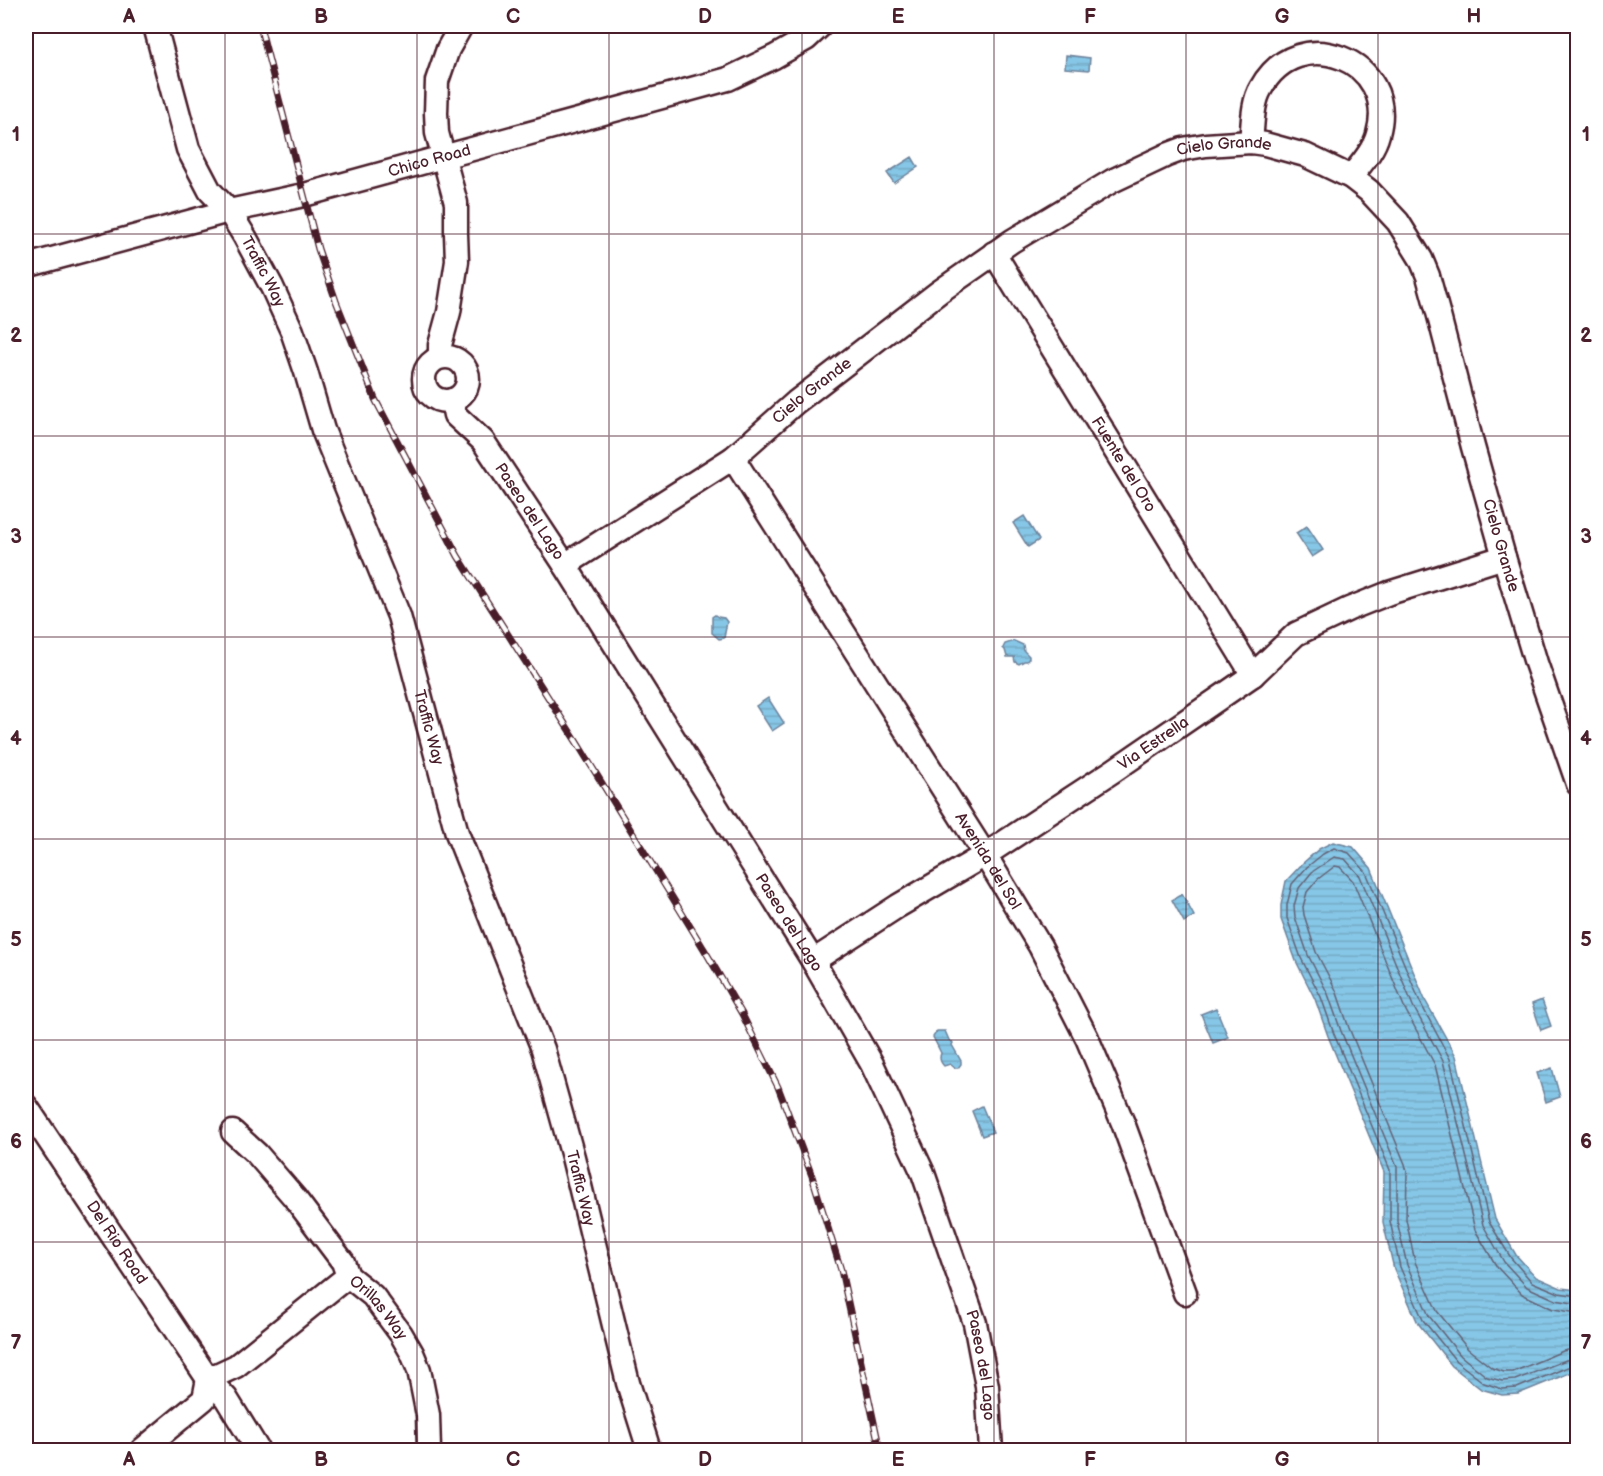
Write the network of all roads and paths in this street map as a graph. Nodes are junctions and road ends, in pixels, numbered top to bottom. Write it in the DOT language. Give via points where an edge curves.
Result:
graph roads {
  1 [pos="155,26"];
  2 [pos="461,26"];
  3 [pos="820,26"];
  4 [pos="1251,142"];
  5 [pos="443,156"];
  6 [pos="1352,177"];
  7 [pos="229,211"];
  8 [pos="994,253"];
  9 [pos="26,266"];
  10 [pos="440,357"];
  11 [pos="457,397"];
  12 [pos="733,458"];
  13 [pos="1504,557"];
  14 [pos="565,565"];
  15 [pos="1253,675"];
  16 [pos="1578,784"];
  17 [pos="986,855"];
  18 [pos="813,961"];
  19 [pos="26,1107"];
  20 [pos="233,1132"];
  21 [pos="348,1276"];
  22 [pos="1185,1293"];
  23 [pos="208,1379"];
  24 [pos="142,1450"];
  25 [pos="258,1450"];
  26 [pos="429,1450"];
  27 [pos="649,1450"];
  28 [pos="992,1450"];
  1 -- 7 [label="street, Traffic Way" via="188,149 210,191"];
  2 -- 5 [label="street" via="437,81 437,133"];
  3 -- 5 [label="street, Chico Road" via="806,39 728,79"];
  4 -- 6 [label="street, Cielo Grande" via="1305,154"];
  4 -- 6 [label="street" via="1256,100 1268,76 1280,64 1311,52 1344,58 1366,74 1380,104 1378,136"];
  4 -- 8 [label="street, Cielo Grande" via="1206,145 1167,154 1112,181"];
  5 -- 7 [label="street, Chico Road" via="304,195"];
  5 -- 10 [label="street" via="456,203 457,261"];
  6 -- 13 [label="street, Cielo Grande" via="1398,222 1428,276"];
  7 -- 9 [label="street, Chico Road"];
  7 -- 27 [label="street, Traffic Way" via="292,331 323,430 399,616 457,833 543,1049 628,1383"];
  8 -- 12 [label="street, Cielo Grande" via="796,402"];
  8 -- 15 [label="street, Fuente del Oro"];
  10 -- 11 [label="street" via="454,358 465,367 468,381"];
  10 -- 11 [label="street" via="430,363 425,384 440,400"];
  11 -- 14 [label="street, Paseo del Lago" via="455,415 483,441"];
  12 -- 14 [label="street, Cielo Grande"];
  12 -- 17 [label="street, Avenida del Sol"];
  13 -- 15 [label="street, Via Estrella" via="1348,609 1296,634"];
  13 -- 16 [label="street, Cielo Grande"];
  14 -- 18 [label="street, Paseo del Lago"];
  15 -- 17 [label="street, Via Estrella"];
  17 -- 18 [label="street, Via Estrella"];
  17 -- 22 [label="street, Avenida del Sol" via="1040,946 1087,1038 1123,1123"];
  18 -- 28 [label="street, Paseo del Lago" via="872,1064 923,1173 975,1323 987,1386"];
  19 -- 23 [label="street, Del Rio Road"];
  20 -- 21 [label="street, Orillas Way" via="294,1197 343,1262"];
  21 -- 23 [label="street" via="236,1366"];
  21 -- 26 [label="street, Orillas Way" via="373,1296 412,1353 429,1415"];
  23 -- 24 [label="street" via="204,1400"];
  23 -- 25 [label="street, Del Rio Road" via="226,1398"];
}
